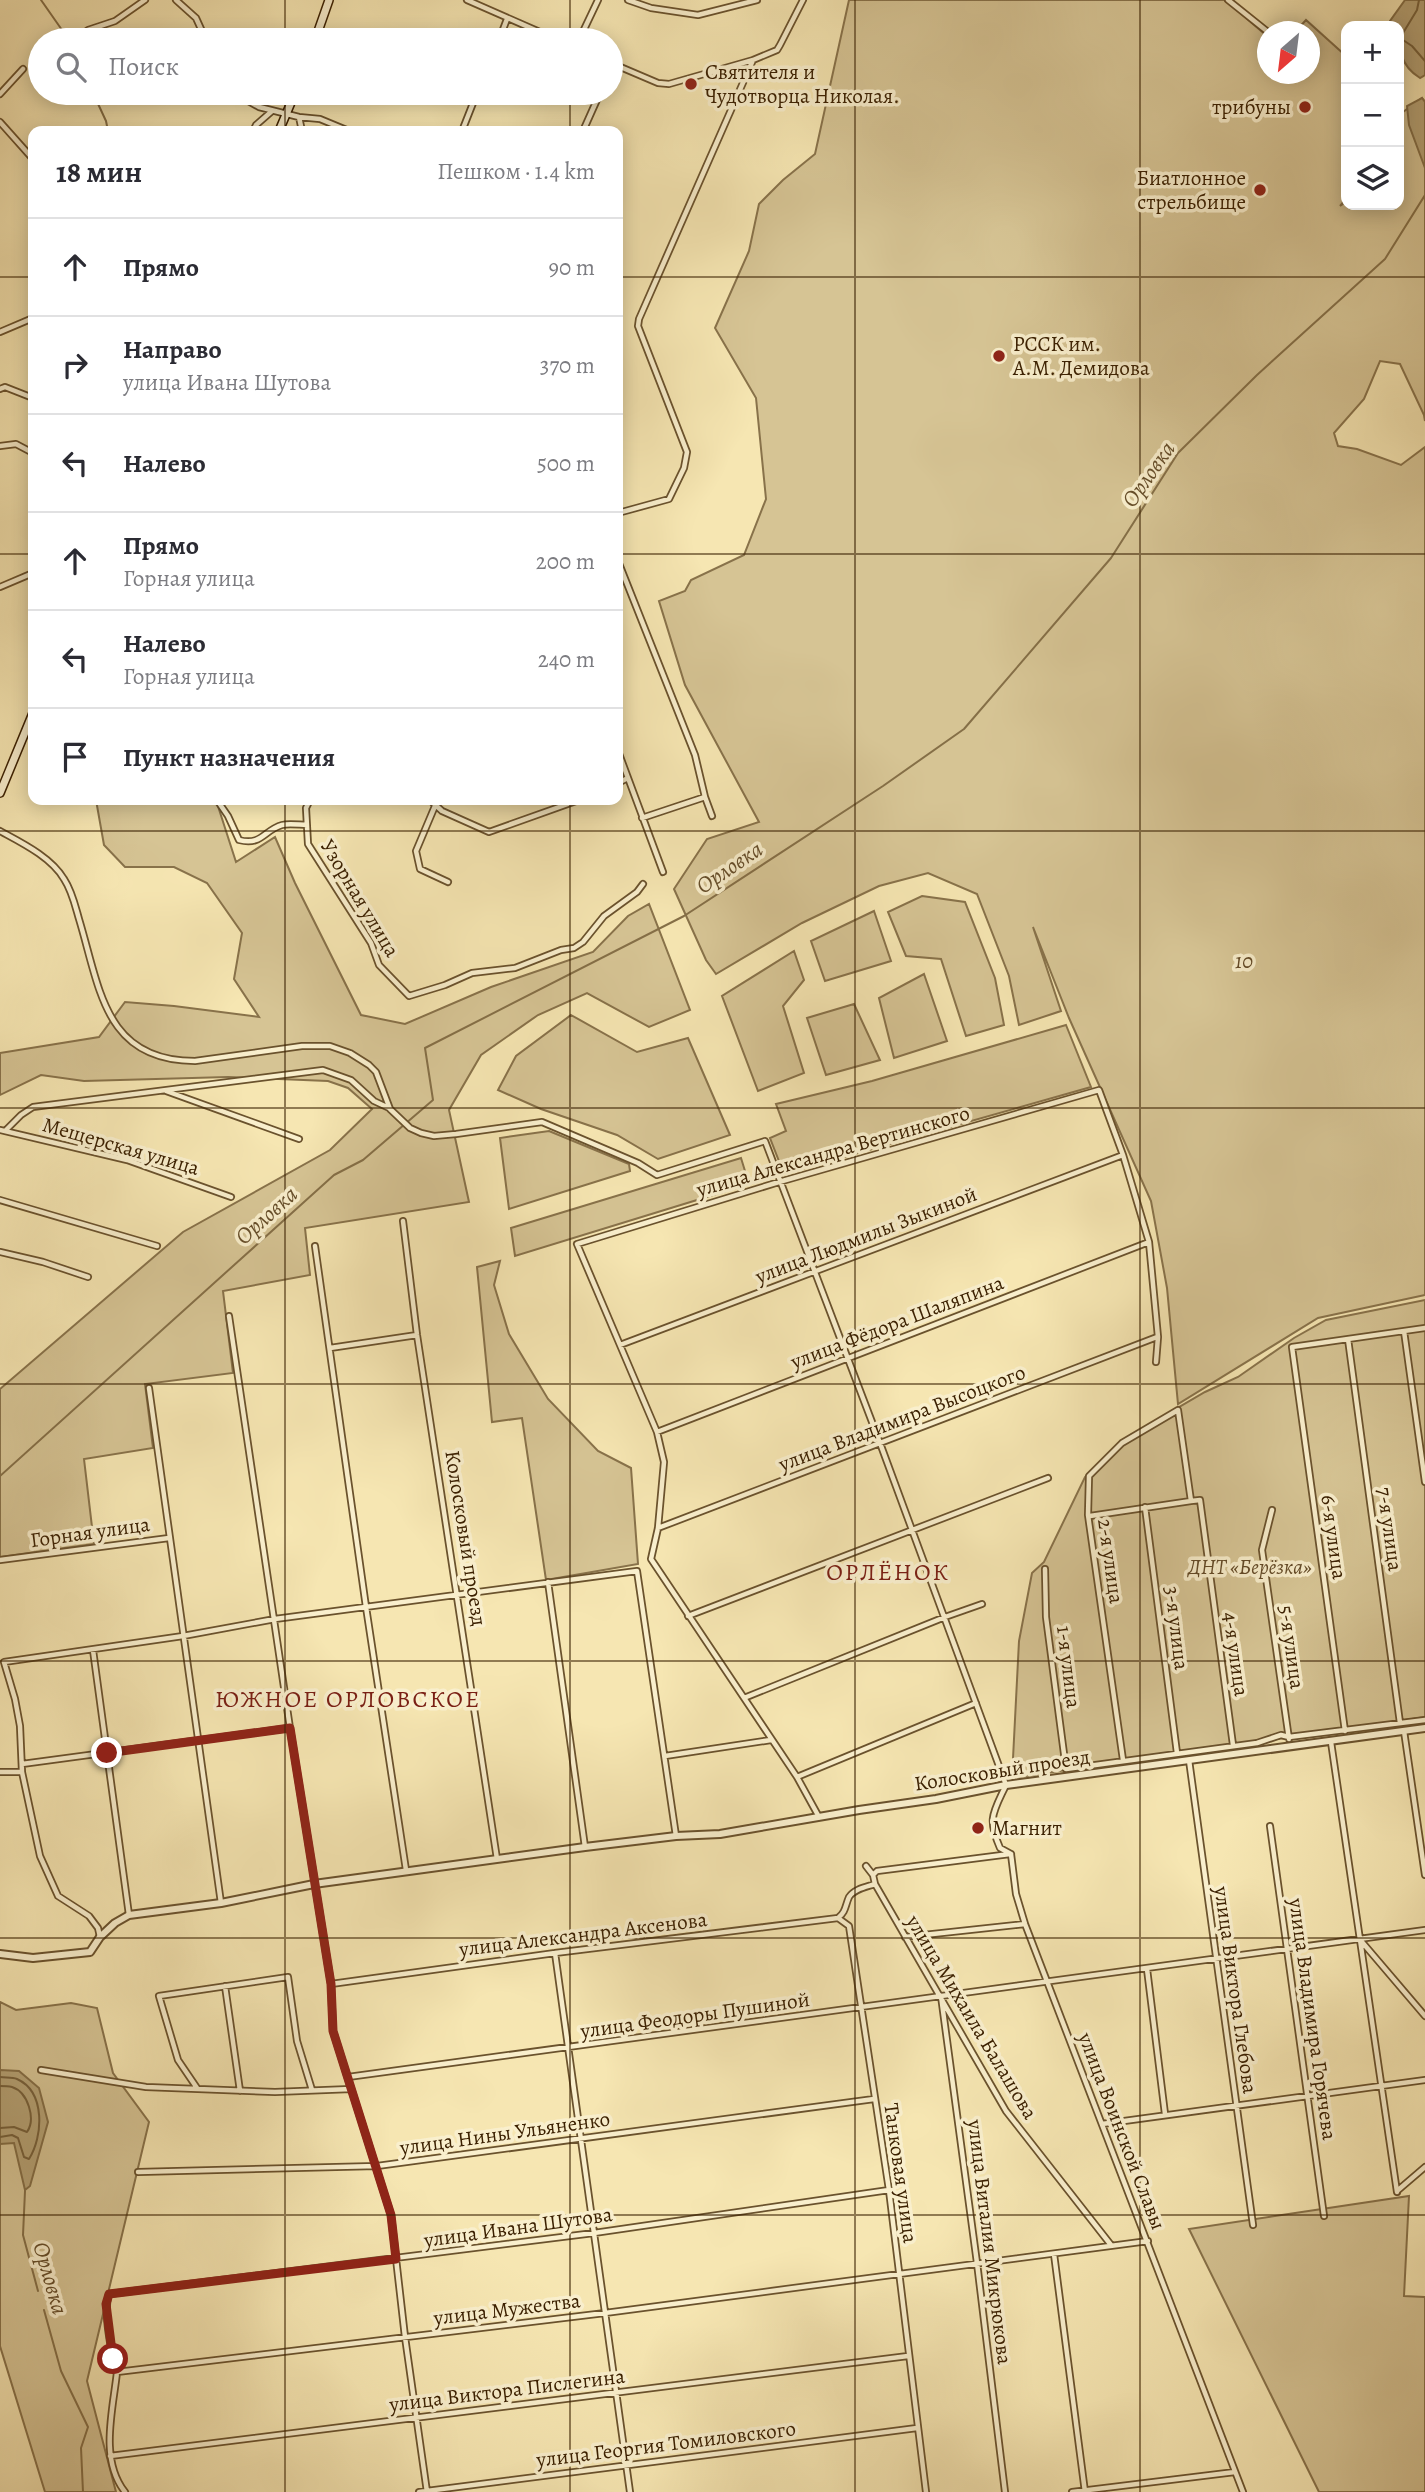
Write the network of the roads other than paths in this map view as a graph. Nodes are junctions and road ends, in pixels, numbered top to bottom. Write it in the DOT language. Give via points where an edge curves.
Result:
graph roads {
  1 [pos="145,0"];
  2 [pos="176,0"];
  3 [pos="329,0"];
  4 [pos="467,0"];
  5 [pos="598,0"];
  6 [pos="628,0"];
  7 [pos="757,0"];
  8 [pos="803,0"];
  9 [pos="1228,0"];
  10 [pos="508,19"];
  11 [pos="1257,23"];
  12 [pos="94,28"];
  13 [pos="201,28"];
  14 [pos="319,28"];
  15 [pos="504,28"];
  16 [pos="529,28"];
  17 [pos="585,28"];
  18 [pos="753,60"];
  19 [pos="23,69"];
  20 [pos="623,69"];
  21 [pos="0,94"];
  22 [pos="257,105"];
  23 [pos="290,105"];
  24 [pos="472,105"];
  25 [pos="595,105"];
  26 [pos="272,111"];
  27 [pos="287,113"];
  28 [pos="299,117"];
  29 [pos="0,122"];
  30 [pos="256,126"];
  31 [pos="281,126"];
  32 [pos="301,126"];
  33 [pos="337,126"];
  34 [pos="464,126"];
  35 [pos="585,126"];
  36 [pos="28,153"];
  37 [pos="28,320"];
  38 [pos="0,331"];
  39 [pos="0,389"];
  40 [pos="28,396"];
  41 [pos="0,446"];
  42 [pos="28,450"];
  43 [pos="623,512"];
  44 [pos="623,574"];
  45 [pos="28,575"];
  46 [pos="0,587"];
  47 [pos="28,725"];
  48 [pos="623,764"];
  49 [pos="628,778"];
  50 [pos="623,780"];
  51 [pos="0,793"];
  52 [pos="705,797"];
  53 [pos="220,805"];
  54 [pos="308,805"];
  55 [pos="565,805"];
  56 [pos="435,806"];
  57 [pos="712,816"];
  58 [pos="642,818"];
  59 [pos="307,825"];
  60 [pos="0,831"];
  61 [pos="663,872"];
  62 [pos="448,882"];
  63 [pos="643,884"];
  64 [pos="165,1090"];
  65 [pos="390,1109"];
  66 [pos="3,1130"];
  67 [pos="299,1139"];
  68 [pos="1124,1155"];
  69 [pos="779,1182"];
  70 [pos="231,1197"];
  71 [pos="0,1200"];
  72 [pos="403,1221"];
  73 [pos="1149,1242"];
  74 [pos="157,1246"];
  75 [pos="316,1246"];
  76 [pos="0,1252"];
  77 [pos="813,1271"];
  78 [pos="88,1277"];
  79 [pos="229,1316"];
  80 [pos="1425,1328"];
  81 [pos="1404,1331"];
  82 [pos="417,1335"];
  83 [pos="1158,1337"];
  84 [pos="1348,1339"];
  85 [pos="620,1345"];
  86 [pos="330,1348"];
  87 [pos="846,1358"];
  88 [pos="1156,1362"];
  89 [pos="149,1388"];
  90 [pos="1178,1410"];
  91 [pos="657,1432"];
  92 [pos="880,1443"];
  93 [pos="1048,1478"];
  94 [pos="1425,1482"];
  95 [pos="1191,1501"];
  96 [pos="1145,1507"];
  97 [pos="1272,1510"];
  98 [pos="1090,1516"];
  99 [pos="658,1528"];
  100 [pos="911,1530"];
  101 [pos="169,1538"];
  102 [pos="0,1560"];
  103 [pos="1045,1569"];
  104 [pos="548,1583"];
  105 [pos="456,1594"];
  106 [pos="982,1604"];
  107 [pos="366,1607"];
  108 [pos="688,1616"];
  109 [pos="945,1617"];
  110 [pos="275,1619"];
  111 [pos="183,1636"];
  112 [pos="93,1650"];
  113 [pos="744,1698"];
  114 [pos="976,1703"];
  115 [pos="1425,1720"];
  116 [pos="1400,1723"];
  117 [pos="290,1728"];
  118 [pos="1425,1728"];
  119 [pos="1345,1731"];
  120 [pos="1404,1731"];
  121 [pos="1289,1737"];
  122 [pos="771,1740"];
  123 [pos="197,1741"];
  124 [pos="1331,1742"];
  125 [pos="1233,1745"];
  126 [pos="1289,1747"];
  127 [pos="107,1753"];
  128 [pos="1177,1753"];
  129 [pos="665,1756"];
  130 [pos="1189,1759"];
  131 [pos="1123,1760"];
  132 [pos="22,1764"];
  133 [pos="0,1772"];
  134 [pos="22,1772"];
  135 [pos="796,1777"];
  136 [pos="1006,1786"];
  137 [pos="819,1817"];
  138 [pos="1270,1826"];
  139 [pos="676,1836"];
  140 [pos="585,1846"];
  141 [pos="1011,1854"];
  142 [pos="497,1859"];
  143 [pos="866,1866"];
  144 [pos="406,1870"];
  145 [pos="873,1875"];
  146 [pos="1425,1875"];
  147 [pos="314,1884"];
  148 [pos="875,1884"];
  149 [pos="221,1903"];
  150 [pos="129,1915"];
  151 [pos="838,1918"];
  152 [pos="1026,1924"];
  153 [pos="1425,1930"];
  154 [pos="100,1937"];
  155 [pos="904,1937"];
  156 [pos="1359,1938"];
  157 [pos="1288,1949"];
  158 [pos="555,1953"];
  159 [pos="0,1954"];
  160 [pos="1216,1958"];
  161 [pos="1147,1969"];
  162 [pos="1047,1982"];
  163 [pos="331,1984"];
  164 [pos="225,1986"];
  165 [pos="942,1996"];
  166 [pos="862,2008"];
  167 [pos="1425,2016"];
  168 [pos="567,2048"];
  169 [pos="41,2070"];
  170 [pos="348,2077"];
  171 [pos="1425,2080"];
  172 [pos="1382,2085"];
  173 [pos="197,2088"];
  174 [pos="351,2089"];
  175 [pos="312,2090"];
  176 [pos="240,2091"];
  177 [pos="1307,2095"];
  178 [pos="874,2099"];
  179 [pos="1236,2106"];
  180 [pos="1166,2114"];
  181 [pos="1102,2124"];
  182 [pos="580,2139"];
  183 [pos="377,2166"];
  184 [pos="1425,2168"];
  185 [pos="138,2172"];
  186 [pos="888,2190"];
  187 [pos="1324,2216"];
  188 [pos="1253,2225"];
  189 [pos="594,2233"];
  190 [pos="1148,2241"];
  191 [pos="1111,2246"];
  192 [pos="1054,2254"];
  193 [pos="396,2259"];
  194 [pos="977,2263"];
  195 [pos="899,2273"];
  196 [pos="604,2313"];
  197 [pos="405,2337"];
  198 [pos="908,2356"];
  199 [pos="117,2372"];
  200 [pos="617,2392"];
  201 [pos="417,2418"];
  202 [pos="917,2428"];
  203 [pos="110,2456"];
  204 [pos="627,2465"];
  205 [pos="1235,2472"];
  206 [pos="427,2491"];
  207 [pos="1085,2491"];
  208 [pos="125,2492"];
  209 [pos="419,2492"];
  210 [pos="630,2492"];
  211 [pos="926,2492"];
  212 [pos="1005,2492"];
  213 [pos="1072,2492"];
  214 [pos="1243,2492"];
  1 -- 12 [label="street" via="115,21"];
  2 -- 13 [label="street"];
  3 -- 14 [label="main road"];
  4 -- 10 [label="street"];
  5 -- 17 [label="street"];
  6 -- 7 [label="street" via="698,15"];
  8 -- 18 [label="street" via="777,50"];
  9 -- 11 [label="street"];
  10 -- 15 [label="street"];
  10 -- 16 [label="street"];
  18 -- 20 [label="street" via="663,84"];
  18 -- 43 [label="street" via="639,319 687,452 684,468 668,499"];
  19 -- 21 [label="street"];
  22 -- 26 [label="street"];
  23 -- 27 [label="main road"];
  24 -- 34 [label="street"];
  25 -- 35 [label="street"];
  26 -- 27 [label="street"];
  26 -- 30 [label="street"];
  27 -- 28 [label="street"];
  27 -- 31 [label="main road"];
  28 -- 32 [label="street"];
  28 -- 33 [label="street"];
  29 -- 36 [label="street"];
  37 -- 38 [label="street"];
  39 -- 40 [label="street"];
  41 -- 42 [label="street" via="16,444"];
  44 -- 52 [label="street" via="695,755"];
  45 -- 46 [label="street"];
  47 -- 51 [label="main road"];
  48 -- 49 [label="street"];
  49 -- 50 [label="street"];
  49 -- 58 [label="street"];
  52 -- 57 [label="street"];
  52 -- 58 [label="street"];
  53 -- 59 [label="street, Узорная улица" via="239,840 248,843 282,825"];
  54 -- 59 [label="street"];
  55 -- 56 [label="street" via="489,832"];
  56 -- 62 [label="street" via="415,851 420,869"];
  58 -- 61 [label="street"];
  59 -- 63 [label="street, Узорная улица" via="307,844 362,928 379,965 409,996 472,973 515,968 574,948"];
  60 -- 65 [label="street" via="36,852 64,878 110,1016 138,1048 187,1061 330,1046 350,1053 376,1072"];
  64 -- 65 [label="street" via="323,1070 351,1080"];
  64 -- 66 [label="street" via="33,1107"];
  64 -- 67 [label="street"];
  65 -- 69 [label="street" via="410,1128 434,1136 542,1122 657,1175 765,1141"];
  66 -- 70 [label="street, Мещерская улица" via="127,1160"];
  68 -- 69 [label="street, улица Александра Вертинского" via="1098,1090"];
  68 -- 73 [label="street"];
  68 -- 77 [label="street, улица Людмилы Зыкиной"];
  69 -- 77 [label="street"];
  69 -- 85 [label="street, улица Александра Вертинского" via="577,1244"];
  71 -- 74 [label="street"];
  72 -- 82 [label="street, Колосковый проезд"];
  73 -- 83 [label="street"];
  73 -- 87 [label="street, улица Фёдора Шаляпина"];
  75 -- 86 [label="street"];
  76 -- 78 [label="street"];
  77 -- 85 [label="street, улица Людмилы Зыкиной"];
  77 -- 87 [label="street"];
  79 -- 110 [label="street"];
  80 -- 81 [label="street"];
  81 -- 84 [label="street"];
  81 -- 94 [label="street"];
  82 -- 86 [label="street"];
  82 -- 105 [label="street, Колосковый проезд"];
  83 -- 88 [label="street"];
  83 -- 92 [label="street, улица Владимира Высоцкого"];
  84 -- 116 [label="street, 7-я улица"];
  84 -- 119 [label="street, 6-я улица" via="1292,1347"];
  85 -- 91 [label="street"];
  86 -- 107 [label="street"];
  87 -- 91 [label="street, улица Фёдора Шаляпина"];
  87 -- 92 [label="street"];
  89 -- 101 [label="street"];
  90 -- 95 [label="street, 4-я улица"];
  90 -- 98 [label="street, 2-я улица" via="1122,1443 1088,1476"];
  91 -- 99 [label="street" via="664,1462"];
  92 -- 99 [label="street, улица Владимира Высоцкого"];
  92 -- 100 [label="street"];
  93 -- 100 [label="street"];
  95 -- 96 [label="street"];
  95 -- 125 [label="street, 4-я улица" via="1200,1500"];
  96 -- 98 [label="street"];
  96 -- 128 [label="street, 3-я улица"];
  97 -- 121 [label="street, 5-я улица" via="1262,1550"];
  98 -- 131 [label="street, 2-я улица"];
  99 -- 108 [label="street" via="651,1559"];
  100 -- 108 [label="street"];
  100 -- 109 [label="street"];
  101 -- 102 [label="street, Горная улица"];
  101 -- 111 [label="street, Горная улица"];
  103 -- 131 [label="street, 1-я улица" via="1046,1617 1066,1769"];
  104 -- 105 [label="street"];
  104 -- 129 [label="street" via="637,1571"];
  104 -- 140 [label="street"];
  105 -- 107 [label="street"];
  105 -- 142 [label="street, Колосковый проезд"];
  106 -- 109 [label="street"];
  107 -- 110 [label="street"];
  107 -- 144 [label="street"];
  108 -- 113 [label="street"];
  109 -- 113 [label="street"];
  109 -- 114 [label="street"];
  110 -- 111 [label="street"];
  110 -- 117 [label="street"];
  111 -- 112 [label="street"];
  111 -- 123 [label="street, Горная улица"];
  112 -- 127 [label="street"];
  112 -- 132 [label="street" via="4,1662 15,1699"];
  113 -- 122 [label="street"];
  114 -- 135 [label="street"];
  114 -- 136 [label="street"];
  115 -- 116 [label="street"];
  116 -- 119 [label="street"];
  117 -- 123 [label="street"];
  117 -- 147 [label="street"];
  118 -- 120 [label="street, Колосковый проезд"];
  119 -- 121 [label="street"];
  120 -- 124 [label="street, Колосковый проезд"];
  120 -- 146 [label="street"];
  121 -- 125 [label="street"];
  121 -- 126 [label="street, 5-я улица"];
  122 -- 129 [label="street"];
  122 -- 135 [label="street"];
  123 -- 127 [label="street"];
  123 -- 149 [label="street, Горная улица"];
  124 -- 126 [label="street, Колосковый проезд"];
  124 -- 156 [label="street"];
  125 -- 128 [label="street"];
  126 -- 130 [label="street, Колосковый проезд"];
  127 -- 132 [label="street"];
  127 -- 150 [label="street"];
  128 -- 131 [label="street"];
  129 -- 139 [label="street"];
  130 -- 136 [label="street, Колосковый проезд"];
  130 -- 160 [label="street, улица Виктора Глебова"];
  132 -- 134 [label="street"];
  133 -- 134 [label="street"];
  134 -- 154 [label="street" via="40,1856 58,1896 89,1916"];
  135 -- 137 [label="street"];
  136 -- 137 [label="street, Колосковый проезд"];
  136 -- 141 [label="street, улица Воинской Славы" via="991,1823 1000,1848"];
  137 -- 139 [label="street, Колосковый проезд" via="720,1834"];
  138 -- 157 [label="street, улица Владимира Горячева"];
  139 -- 140 [label="street, Колосковый проезд"];
  140 -- 142 [label="street, Колосковый проезд"];
  141 -- 145 [label="street"];
  141 -- 152 [label="street, улица Воинской Славы"];
  142 -- 144 [label="street, Колосковый проезд"];
  143 -- 145 [label="street, улица Михаила Балашова"];
  144 -- 147 [label="street, Колосковый проезд"];
  145 -- 148 [label="street, улица Михаила Балашова"];
  147 -- 149 [label="street, Колосковый проезд"];
  147 -- 163 [label="street"];
  148 -- 151 [label="street" via="855,1891"];
  148 -- 155 [label="street, улица Михаила Балашова"];
  149 -- 150 [label="street, Колосковый проезд"];
  150 -- 154 [label="street, Колосковый проезд"];
  151 -- 158 [label="street, улица Александра Аксенова"];
  151 -- 166 [label="street, Танковая улица" via="849,1926"];
  152 -- 155 [label="street"];
  152 -- 162 [label="street, улица Воинской Славы"];
  153 -- 156 [label="street, улица Феодоры Пушиной"];
  154 -- 159 [label="street, Колосковый проезд" via="90,1952 33,1958"];
  155 -- 165 [label="street, улица Михаила Балашова"];
  156 -- 157 [label="street, улица Феодоры Пушиной"];
  156 -- 167 [label="street"];
  156 -- 172 [label="street"];
  157 -- 160 [label="street, улица Феодоры Пушиной"];
  157 -- 177 [label="street, улица Владимира Горячева"];
  158 -- 163 [label="street, улица Александра Аксенова"];
  158 -- 168 [label="street"];
  160 -- 161 [label="street, улица Феодоры Пушиной"];
  160 -- 179 [label="street, улица Виктора Глебова"];
  161 -- 162 [label="street, улица Феодоры Пушиной"];
  161 -- 180 [label="street"];
  162 -- 165 [label="street, улица Феодоры Пушиной"];
  162 -- 181 [label="street, улица Воинской Славы"];
  163 -- 170 [label="street" via="333,2031"];
  164 -- 173 [label="street" via="159,1996 178,2060"];
  164 -- 175 [label="street" via="288,1977 297,2041"];
  164 -- 176 [label="street"];
  165 -- 166 [label="street, улица Феодоры Пушиной"];
  165 -- 191 [label="street, улица Михаила Балашова" via="1006,2111"];
  165 -- 194 [label="street, улица Виталия Микрюкова"];
  166 -- 168 [label="street, улица Феодоры Пушиной"];
  166 -- 178 [label="street, Танковая улица"];
  168 -- 170 [label="street, улица Феодоры Пушиной"];
  168 -- 182 [label="street"];
  169 -- 173 [label="street" via="146,2087"];
  170 -- 174 [label="street"];
  171 -- 172 [label="street"];
  172 -- 177 [label="street"];
  172 -- 184 [label="street" via="1397,2192"];
  173 -- 176 [label="street"];
  174 -- 175 [label="street"];
  174 -- 183 [label="street"];
  175 -- 176 [label="street"];
  177 -- 179 [label="street"];
  177 -- 187 [label="street, улица Владимира Горячева"];
  178 -- 182 [label="street, улица Нины Ульяненко"];
  178 -- 186 [label="street, Танковая улица"];
  179 -- 180 [label="street"];
  179 -- 188 [label="street, улица Виктора Глебова"];
  180 -- 181 [label="street"];
  181 -- 190 [label="street, улица Воинской Славы"];
  182 -- 183 [label="street, улица Нины Ульяненко"];
  182 -- 189 [label="street"];
  183 -- 185 [label="street, улица Нины Ульяненко"];
  183 -- 193 [label="street" via="391,2215"];
  186 -- 189 [label="street, улица Ивана Шутова"];
  186 -- 195 [label="street, Танковая улица"];
  189 -- 193 [label="street, улица Ивана Шутова"];
  189 -- 196 [label="street"];
  190 -- 191 [label="street, улица Мужества"];
  190 -- 205 [label="street, улица Воинской Славы"];
  191 -- 192 [label="street, улица Мужества"];
  192 -- 194 [label="street, улица Мужества"];
  192 -- 207 [label="street"];
  193 -- 197 [label="street"];
  193 -- 199 [label="street, улица Ивана Шутова" via="109,2294 106,2304"];
  194 -- 195 [label="street, улица Мужества"];
  194 -- 212 [label="street, улица Виталия Микрюкова"];
  195 -- 196 [label="street, улица Мужества"];
  195 -- 198 [label="street, Танковая улица"];
  196 -- 197 [label="street, улица Мужества"];
  196 -- 200 [label="street"];
  197 -- 199 [label="street, улица Мужества"];
  197 -- 201 [label="street"];
  198 -- 200 [label="street, улица Виктора Пислегина"];
  198 -- 202 [label="street, Танковая улица"];
  199 -- 203 [label="street"];
  200 -- 201 [label="street, улица Виктора Пислегина"];
  200 -- 204 [label="street"];
  201 -- 203 [label="street, улица Виктора Пислегина"];
  201 -- 206 [label="street"];
  202 -- 204 [label="street, улица Георгия Томиловского"];
  202 -- 211 [label="street, Танковая улица"];
  203 -- 208 [label="street"];
  204 -- 206 [label="street, улица Георгия Томиловского"];
  204 -- 210 [label="street"];
  205 -- 207 [label="street"];
  205 -- 214 [label="street, улица Воинской Славы"];
  206 -- 209 [label="street, улица Георгия Томиловского"];
  207 -- 213 [label="street"];
}
